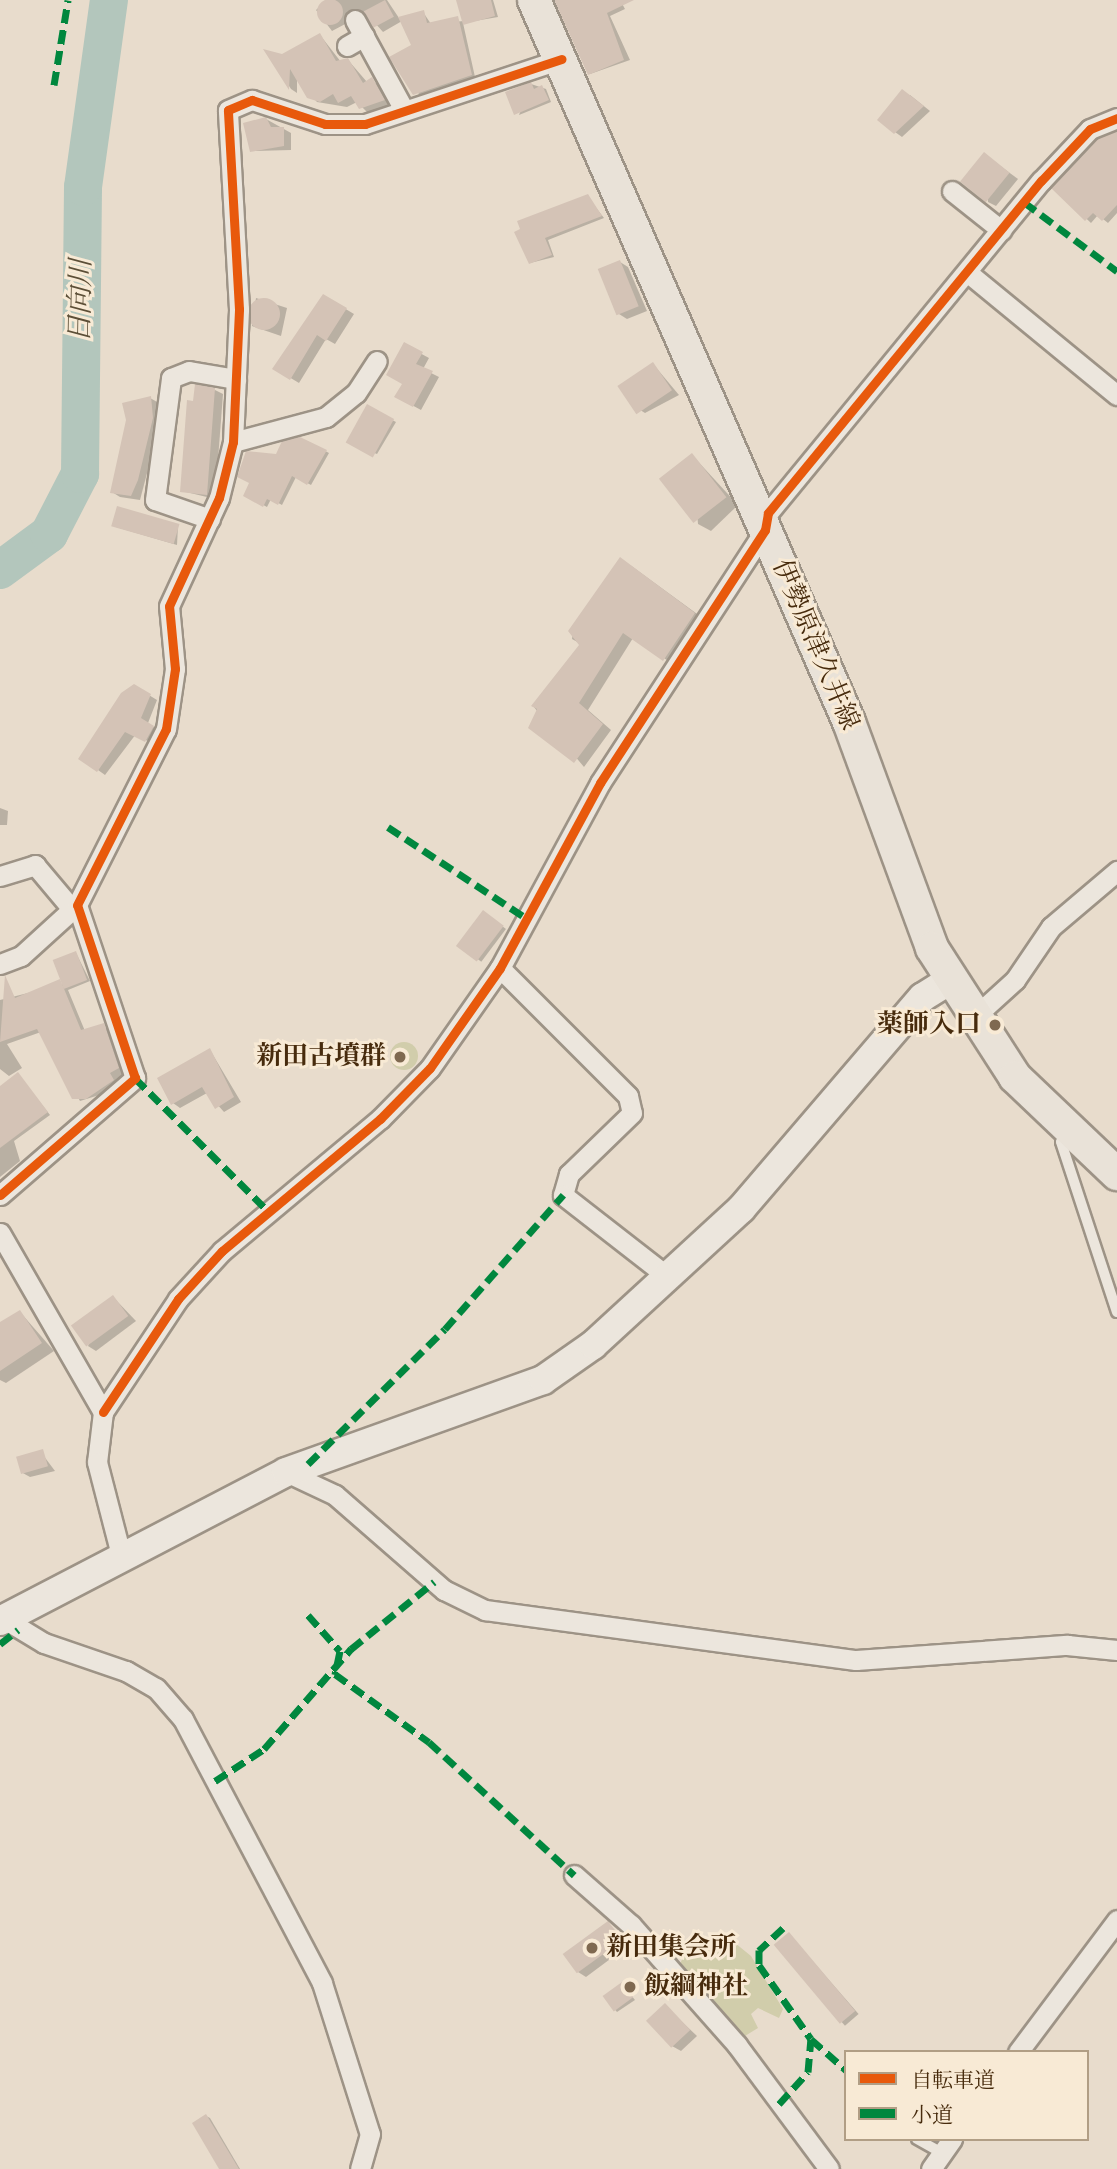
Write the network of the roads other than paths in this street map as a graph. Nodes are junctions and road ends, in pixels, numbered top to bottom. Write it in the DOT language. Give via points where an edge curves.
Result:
graph roads {
  1 [pos="534,0"];
  2 [pos="355,34"];
  3 [pos="562,59"];
  4 [pos="403,108"];
  5 [pos="1117,118"];
  6 [pos="952,191"];
  7 [pos="1001,230"];
  8 [pos="967,272"];
  9 [pos="377,361"];
  10 [pos="236,379"];
  11 [pos="1117,395"];
  12 [pos="233,442"];
  13 [pos="210,519"];
  14 [pos="765,530"];
  15 [pos="1117,871"];
  16 [pos="0,876"];
  17 [pos="74,907"];
  18 [pos="0,964"];
  19 [pos="500,968"];
  20 [pos="949,981"];
  21 [pos="972,1019"];
  22 [pos="1067,1131"];
  23 [pos="1117,1174"];
  24 [pos="0,1195"];
  25 [pos="0,1233"];
  26 [pos="667,1276"];
  27 [pos="1117,1312"];
  28 [pos="103,1412"];
  29 [pos="286,1472"];
  30 [pos="122,1559"];
  31 [pos="3,1620"];
  32 [pos="1117,1650"];
  33 [pos="574,1875"];
  34 [pos="1117,1920"];
  35 [pos="1019,2050"];
  36 [pos="920,2141"];
  37 [pos="942,2154"];
  38 [pos="360,2169"];
  39 [pos="829,2169"];
  1 -- 3 [label="main road, 伊勢原津久井線"];
  2 -- 4 [label="street"];
  3 -- 4 [label="street"];
  3 -- 14 [label="main road, 伊勢原津久井線"];
  4 -- 10 [label="street" via="345,125 252,100 228,110"];
  5 -- 7 [label="street" via="1075,144"];
  6 -- 7 [label="street"];
  7 -- 8 [label="street"];
  8 -- 11 [label="street"];
  8 -- 14 [label="street" via="768,513"];
  9 -- 12 [label="street" via="356,393 326,417"];
  10 -- 12 [label="street"];
  10 -- 13 [label="street" via="189,371 171,378 155,500"];
  12 -- 13 [label="street"];
  13 -- 17 [label="street" via="169,606 166,625 175,669 166,729"];
  14 -- 19 [label="street" via="600,783"];
  14 -- 20 [label="main road, 伊勢原津久井線" via="849,722 912,904"];
  15 -- 21 [label="street" via="1051,927 1015,980"];
  16 -- 17 [label="street" via="35,865"];
  17 -- 18 [label="street" via="21,956"];
  17 -- 24 [label="street" via="135,1078"];
  19 -- 26 [label="street" via="628,1096 632,1113 569,1174 563,1195"];
  19 -- 28 [label="street" via="408,1095 267,1210 178,1299"];
  20 -- 21 [label="main road, 伊勢原津久井線"];
  20 -- 26 [label="street" via="923,997 741,1209"];
  21 -- 22 [label="main road, 伊勢原津久井線"];
  22 -- 23 [label="main road, 伊勢原津久井線"];
  22 -- 27 [label="lane" via="1061,1142"];
  25 -- 28 [label="street"];
  26 -- 29 [label="street" via="593,1345 543,1380"];
  28 -- 30 [label="street" via="96,1461"];
  29 -- 30 [label="street"];
  29 -- 32 [label="street" via="335,1495 444,1590 485,1610 856,1660 1067,1645"];
  30 -- 31 [label="street"];
  31 -- 38 [label="street" via="44,1643 126,1671 156,1688 183,1719 322,1983 370,2134"];
  33 -- 39 [label="street" via="631,1924 737,2045"];
  34 -- 35 [label="street"];
  36 -- 37 [label="lane"];
}
